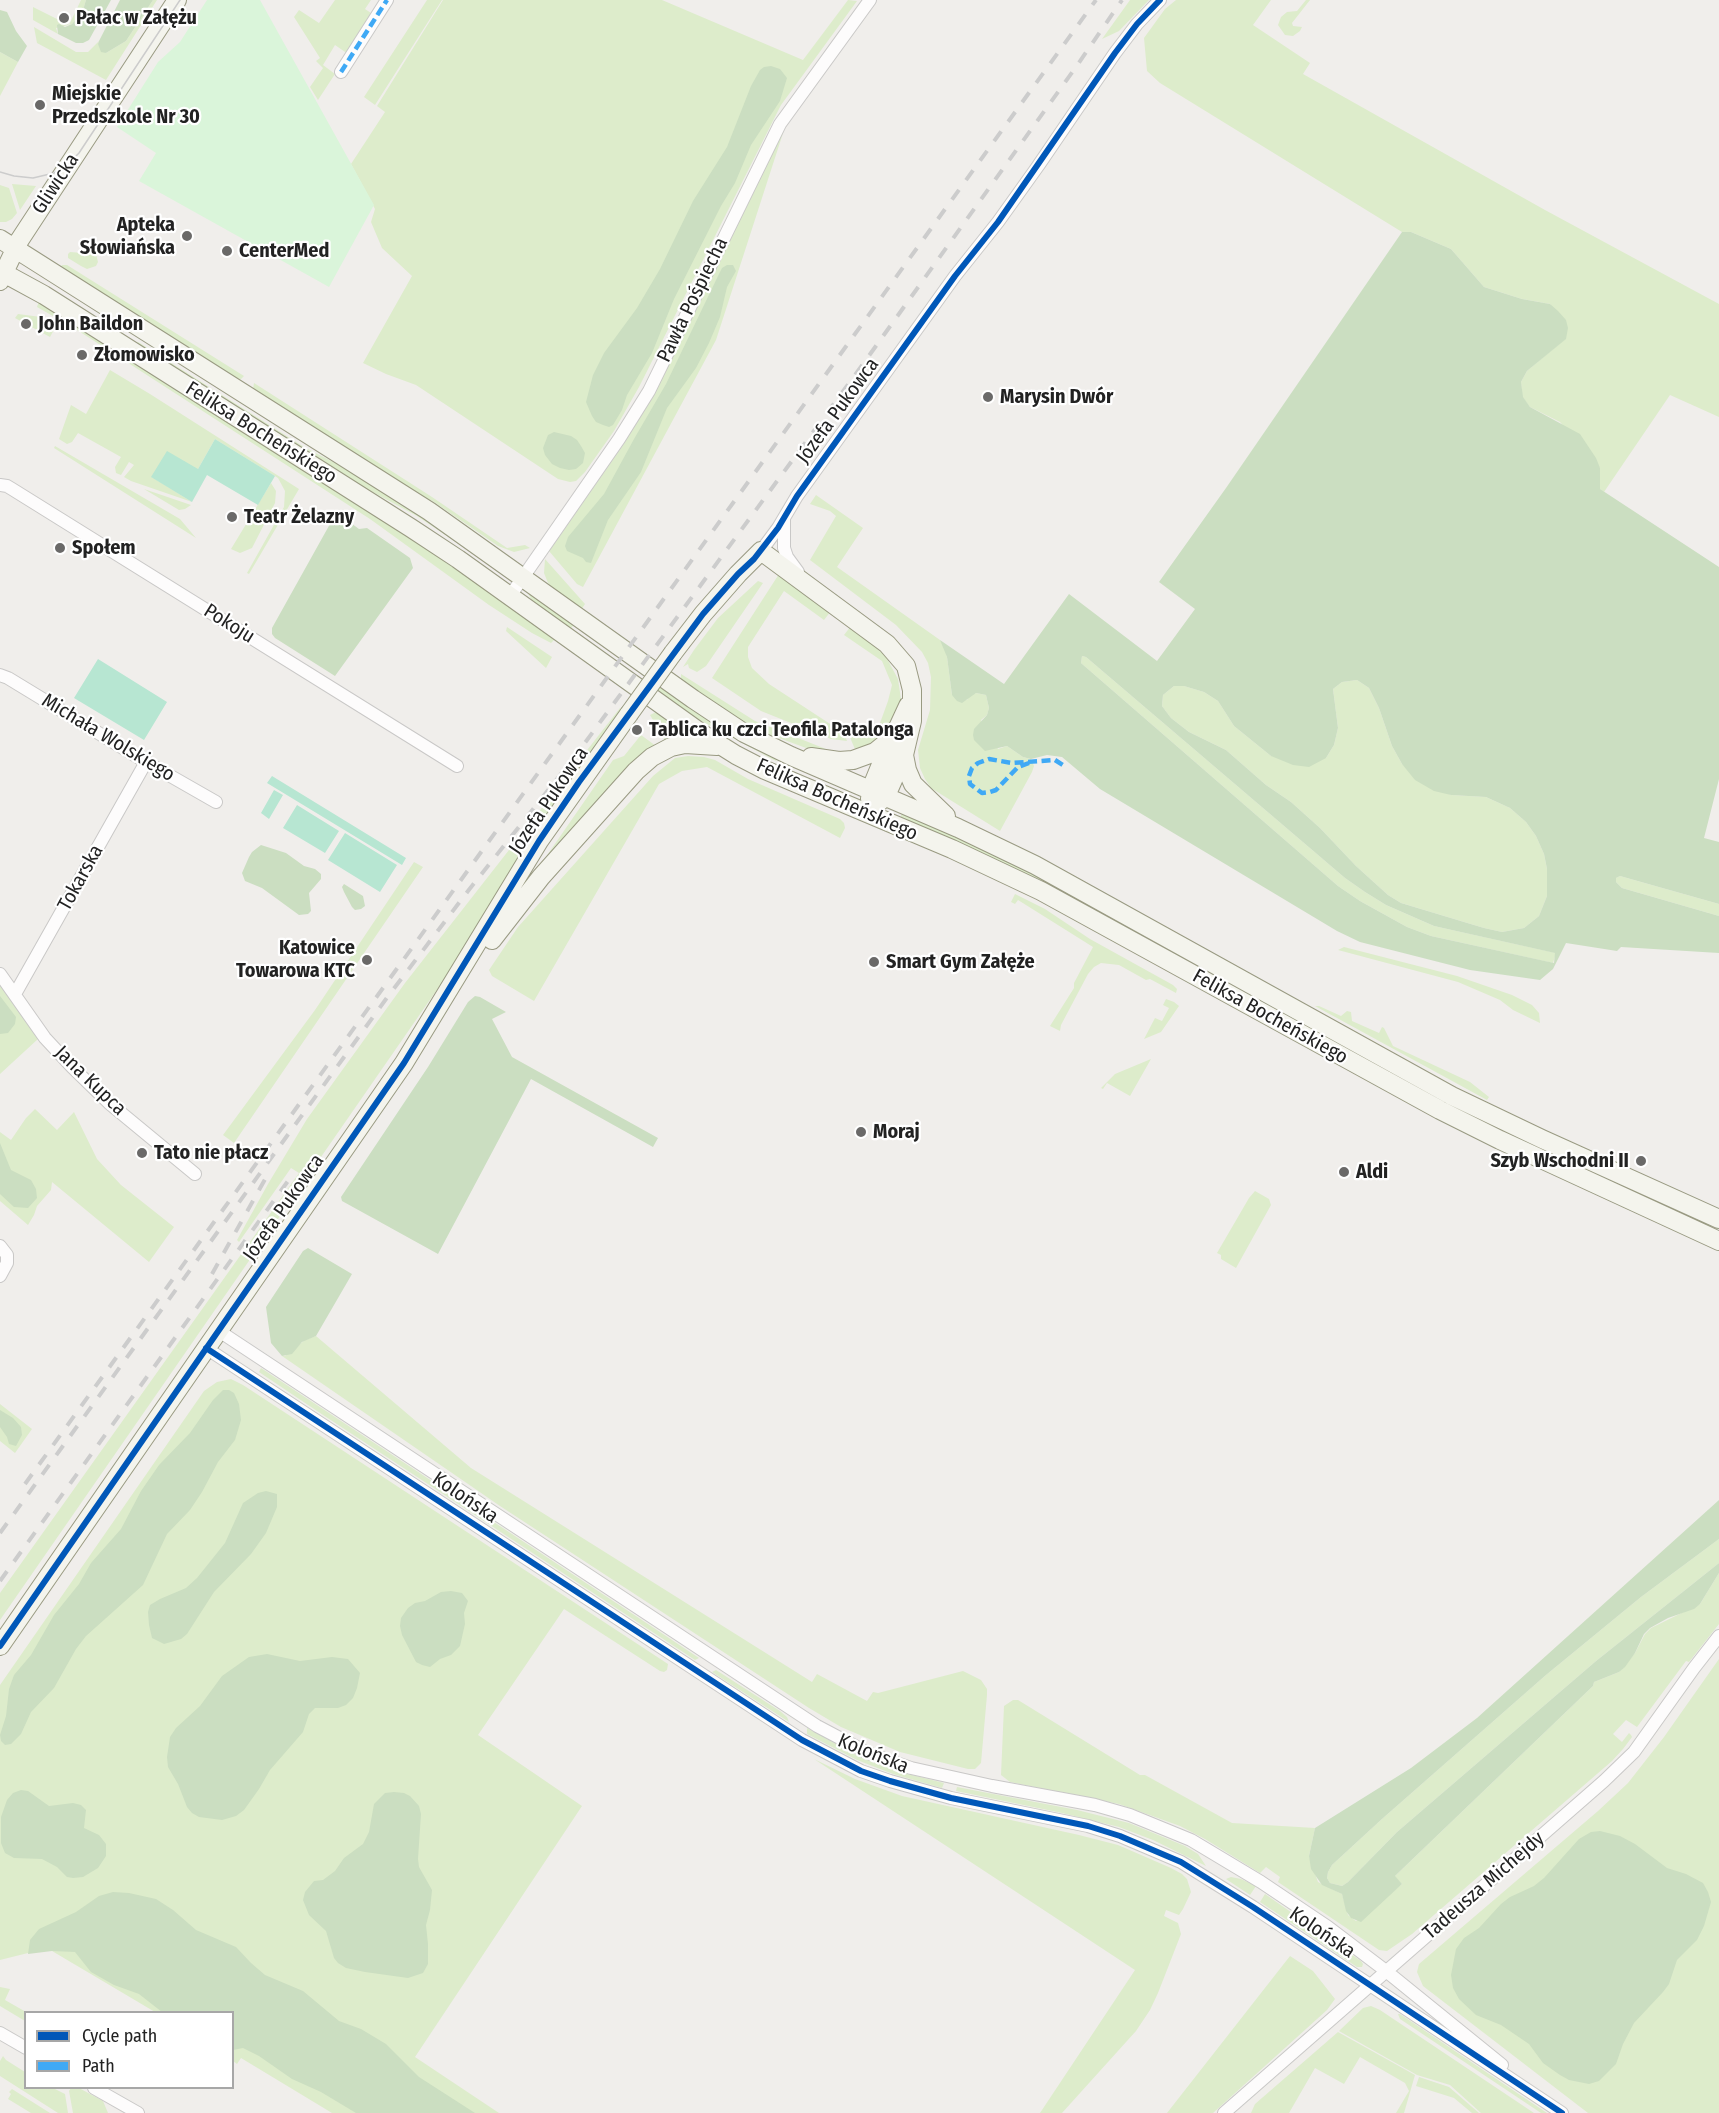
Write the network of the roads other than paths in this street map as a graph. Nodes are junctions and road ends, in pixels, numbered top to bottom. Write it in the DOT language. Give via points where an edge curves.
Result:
graph roads {
  1 [pos="177,0"];
  2 [pos="387,0"];
  3 [pos="870,0"];
  4 [pos="1160,0"];
  5 [pos="341,72"];
  6 [pos="8,244"];
  7 [pos="1,275"];
  8 [pos="0,485"];
  9 [pos="785,518"];
  10 [pos="761,551"];
  11 [pos="523,577"];
  12 [pos="808,585"];
  13 [pos="510,596"];
  14 [pos="0,675"];
  15 [pos="912,699"];
  16 [pos="892,738"];
  17 [pos="723,747"];
  18 [pos="904,755"];
  19 [pos="791,756"];
  20 [pos="146,762"];
  21 [pos="457,766"];
  22 [pos="879,792"];
  23 [pos="216,802"];
  24 [pos="867,814"];
  25 [pos="958,828"];
  26 [pos="466,962"];
  27 [pos="0,974"];
  28 [pos="15,994"];
  29 [pos="195,1174"];
  30 [pos="1719,1219"];
  31 [pos="1719,1241"];
  32 [pos="0,1246"];
  33 [pos="0,1275"];
  34 [pos="219,1331"];
  35 [pos="206,1348"];
  36 [pos="1719,1636"];
  37 [pos="0,1646"];
  38 [pos="1386,1971"];
  39 [pos="1371,1985"];
  40 [pos="0,2033"];
  41 [pos="24,2047"];
  42 [pos="95,2089"];
  43 [pos="123,2109"];
  44 [pos="1560,2112"];
  45 [pos="138,2113"];
  46 [pos="1224,2113"];
  1 -- 6 [label="main road, Gliwicka" via="68,164"];
  2 -- 5 [label="street"];
  3 -- 11 [label="street, Pawła Pośpiecha" via="780,124 649,391"];
  4 -- 9 [label="street, Józefa Pukowca" via="1115,53 998,222 954,276 797,495"];
  6 -- 7 [label="main road, Gliwicka"];
  6 -- 11 [label="main road, Feliksa Bocheńskiego" via="429,511"];
  7 -- 13 [label="main road, Feliksa Bocheńskiego" via="44,296 403,522"];
  8 -- 21 [label="street, Pokoju"];
  9 -- 10 [label="street, Józefa Pukowca"];
  9 -- 12 [label="street, Józefa Pukowca" via="783,539 787,557"];
  10 -- 12 [label="main road"];
  10 -- 26 [label="main road, Józefa Pukowca, bridge" via="703,614 628,714 539,842"];
  11 -- 13 [label="street, Pawła Pośpiecha"];
  11 -- 19 [label="main road, Feliksa Bocheńskiego" via="721,719"];
  12 -- 15 [label="main road" via="897,654 910,677"];
  13 -- 17 [label="main road, Feliksa Bocheńskiego"];
  14 -- 20 [label="street, Michała Wolskiego"];
  15 -- 16 [label="main road"];
  15 -- 18 [label="main road" via="912,721"];
  16 -- 19 [label="main road" via="875,752 853,760"];
  16 -- 22 [label="main road"];
  17 -- 24 [label="main road, Feliksa Bocheńskiego" via="765,770"];
  17 -- 26 [label="main road" via="685,744 651,757 541,877 487,948"];
  18 -- 22 [label="main road"];
  18 -- 25 [label="main road" via="913,784"];
  19 -- 22 [label="main road, Feliksa Bocheńskiego"];
  20 -- 23 [label="street, Michała Wolskiego"];
  20 -- 28 [label="street, Tokarska"];
  22 -- 24 [label="main road"];
  22 -- 25 [label="main road, Feliksa Bocheńskiego"];
  24 -- 31 [label="main road, Feliksa Bocheńskiego" via="1041,891 1440,1110"];
  25 -- 30 [label="main road, Feliksa Bocheńskiego" via="1035,865 1452,1096"];
  26 -- 34 [label="main road, Józefa Pukowca" via="404,1064"];
  27 -- 28 [label="street, Jana Kupca"];
  28 -- 29 [label="street, Jana Kupca" via="45,1038 72,1067"];
  32 -- 33 [label="street" via="7,1256"];
  34 -- 35 [label="main road, Józefa Pukowca"];
  34 -- 38 [label="street, Kolońska" via="825,1731 868,1753 911,1768 1095,1805 1162,1827 1221,1856"];
  35 -- 37 [label="main road, Józefa Pukowca"];
  35 -- 39 [label="street, Kolońska" via="822,1751 861,1771 917,1789 1088,1826 1150,1848 1211,1879"];
  36 -- 38 [label="street, Tadeusza Michejdy" via="1634,1752"];
  38 -- 39 [label="street, Tadeusza Michejdy"];
  38 -- 44 [label="street, Kolońska"];
  39 -- 44 [label="street, Kolońska"];
  39 -- 46 [label="street, Tadeusza Michejdy"];
  40 -- 41 [label="street"];
  42 -- 43 [label="street"];
  43 -- 45 [label="street"];
}
